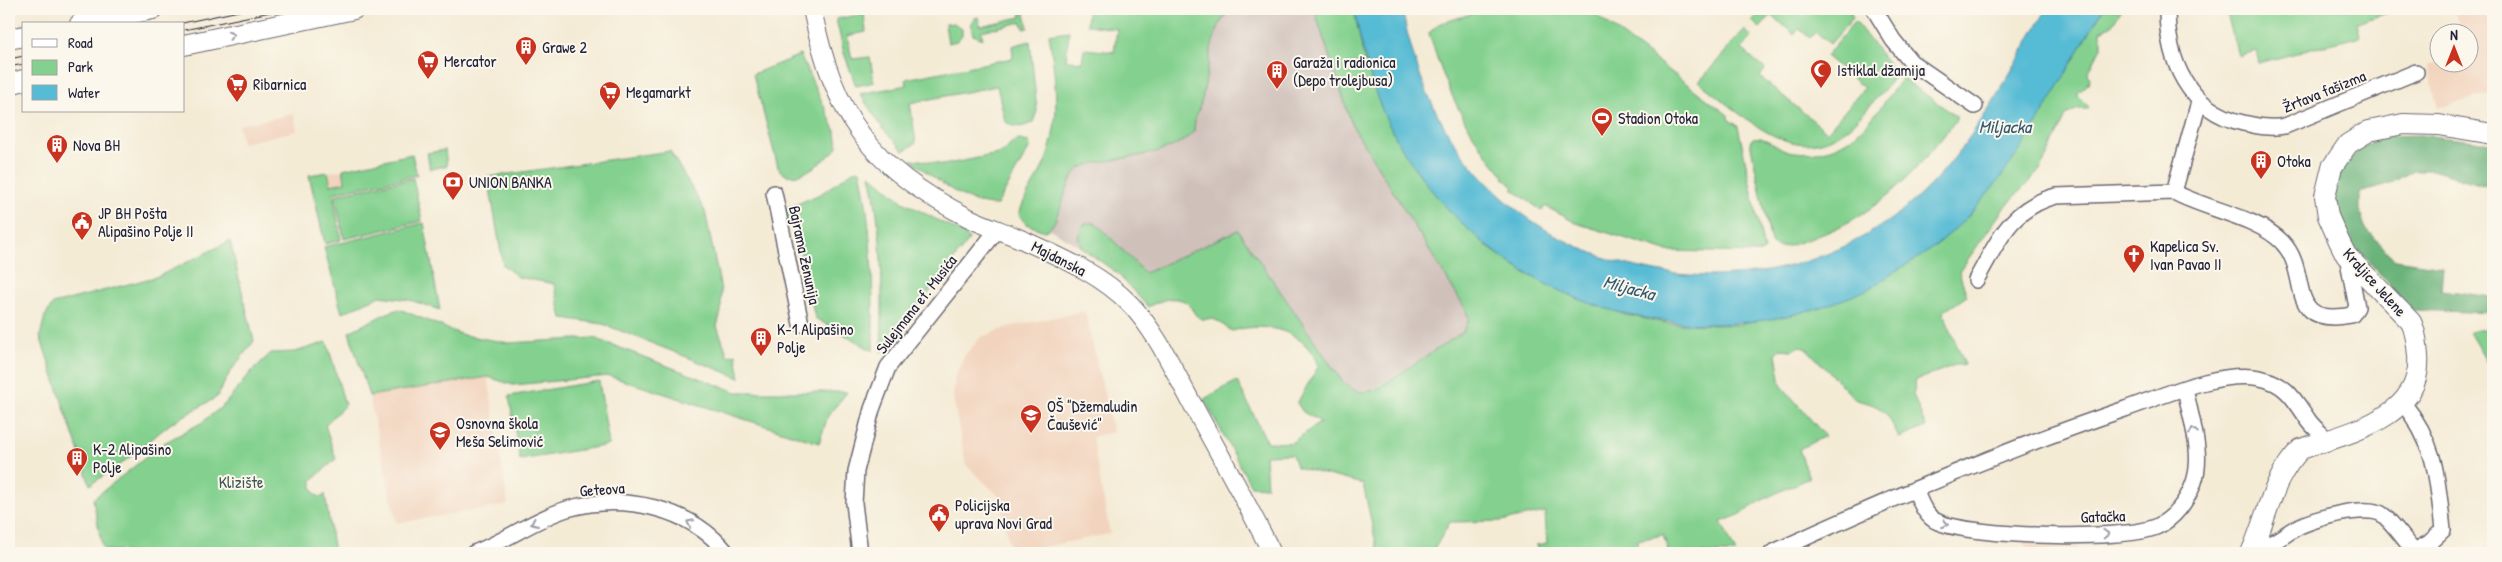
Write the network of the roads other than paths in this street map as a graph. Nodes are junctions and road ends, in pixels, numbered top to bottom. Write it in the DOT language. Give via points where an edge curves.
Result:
graph roads {
  1 [pos="153,9"];
  2 [pos="354,9"];
  3 [pos="812,9"];
  4 [pos="1874,9"];
  5 [pos="2167,9"];
  6 [pos="90,22"];
  7 [pos="22,36"];
  8 [pos="9,39"];
  9 [pos="185,45"];
  10 [pos="2416,72"];
  11 [pos="22,81"];
  12 [pos="9,84"];
  13 [pos="2199,102"];
  14 [pos="1975,106"];
  15 [pos="2493,134"];
  16 [pos="2174,192"];
  17 [pos="774,193"];
  18 [pos="998,229"];
  19 [pos="2346,255"];
  20 [pos="1976,280"];
  21 [pos="802,324"];
  22 [pos="2185,388"];
  23 [pos="2403,403"];
  24 [pos="2328,440"];
  25 [pos="1915,489"];
  26 [pos="2252,550"];
  27 [pos="2415,552"];
  28 [pos="474,553"];
  29 [pos="727,553"];
  30 [pos="860,553"];
  31 [pos="1272,553"];
  32 [pos="1772,553"];
  1 -- 6 [label="main road"];
  9 -- 2 [label="main road, one-way"];
  3 -- 18 [label="street, Majdanska" via="828,70 848,114 867,144 885,163 923,192 969,218"];
  4 -- 14 [label="street" via="1911,62"];
  5 -- 13 [label="street, Žrtava fašizma" via="2171,53"];
  7 -- 8 [label="main road"];
  10 -- 13 [label="street, Žrtava fašizma" via="2309,118 2272,128 2232,120"];
  11 -- 12 [label="main road"];
  13 -- 16 [label="street"];
  15 -- 19 [label="main road, Kraljice Jelene" via="2439,125 2403,124 2369,131 2348,144 2332,167 2325,196 2328,216"];
  16 -- 19 [label="street" via="2262,228 2280,240 2290,252 2304,300 2312,313 2318,316 2352,315 2357,307"];
  16 -- 20 [label="street" via="2056,196 2038,201 2007,226"];
  17 -- 21 [label="street, Bajrama Zenunija"];
  18 -- 30 [label="street, Sulejmana ef. Musića" via="888,367 872,409 856,471 854,503"];
  18 -- 31 [label="street, Majdanska" via="1086,271 1130,304 1186,392"];
  19 -- 23 [label="main road, Kraljice Jelene" via="2415,329 2416,381"];
  22 -- 24 [label="street" via="2230,378 2261,378 2294,396 2310,423"];
  22 -- 25 [label="street" via="2026,443"];
  25 -- 22 [label="street, Gatačka, one-way" via="1926,513 1936,522 1959,528 2094,535 2135,533 2156,527 2172,517 2185,500 2198,464"];
  23 -- 24 [label="main road, Kraljice Jelene" via="2381,419"];
  23 -- 27 [label="street" via="2428,443 2437,474 2443,530"];
  24 -- 26 [label="main road, Kraljice Jelene" via="2301,449 2292,458 2271,496"];
  25 -- 32 [label="street"];
  26 -- 27 [label="street" via="2266,547 2296,528 2340,513 2370,510 2383,514"];
  29 -- 28 [label="street, Geteova, one-way" via="716,540 697,527 664,510 639,504 568,509 534,522"];
}
